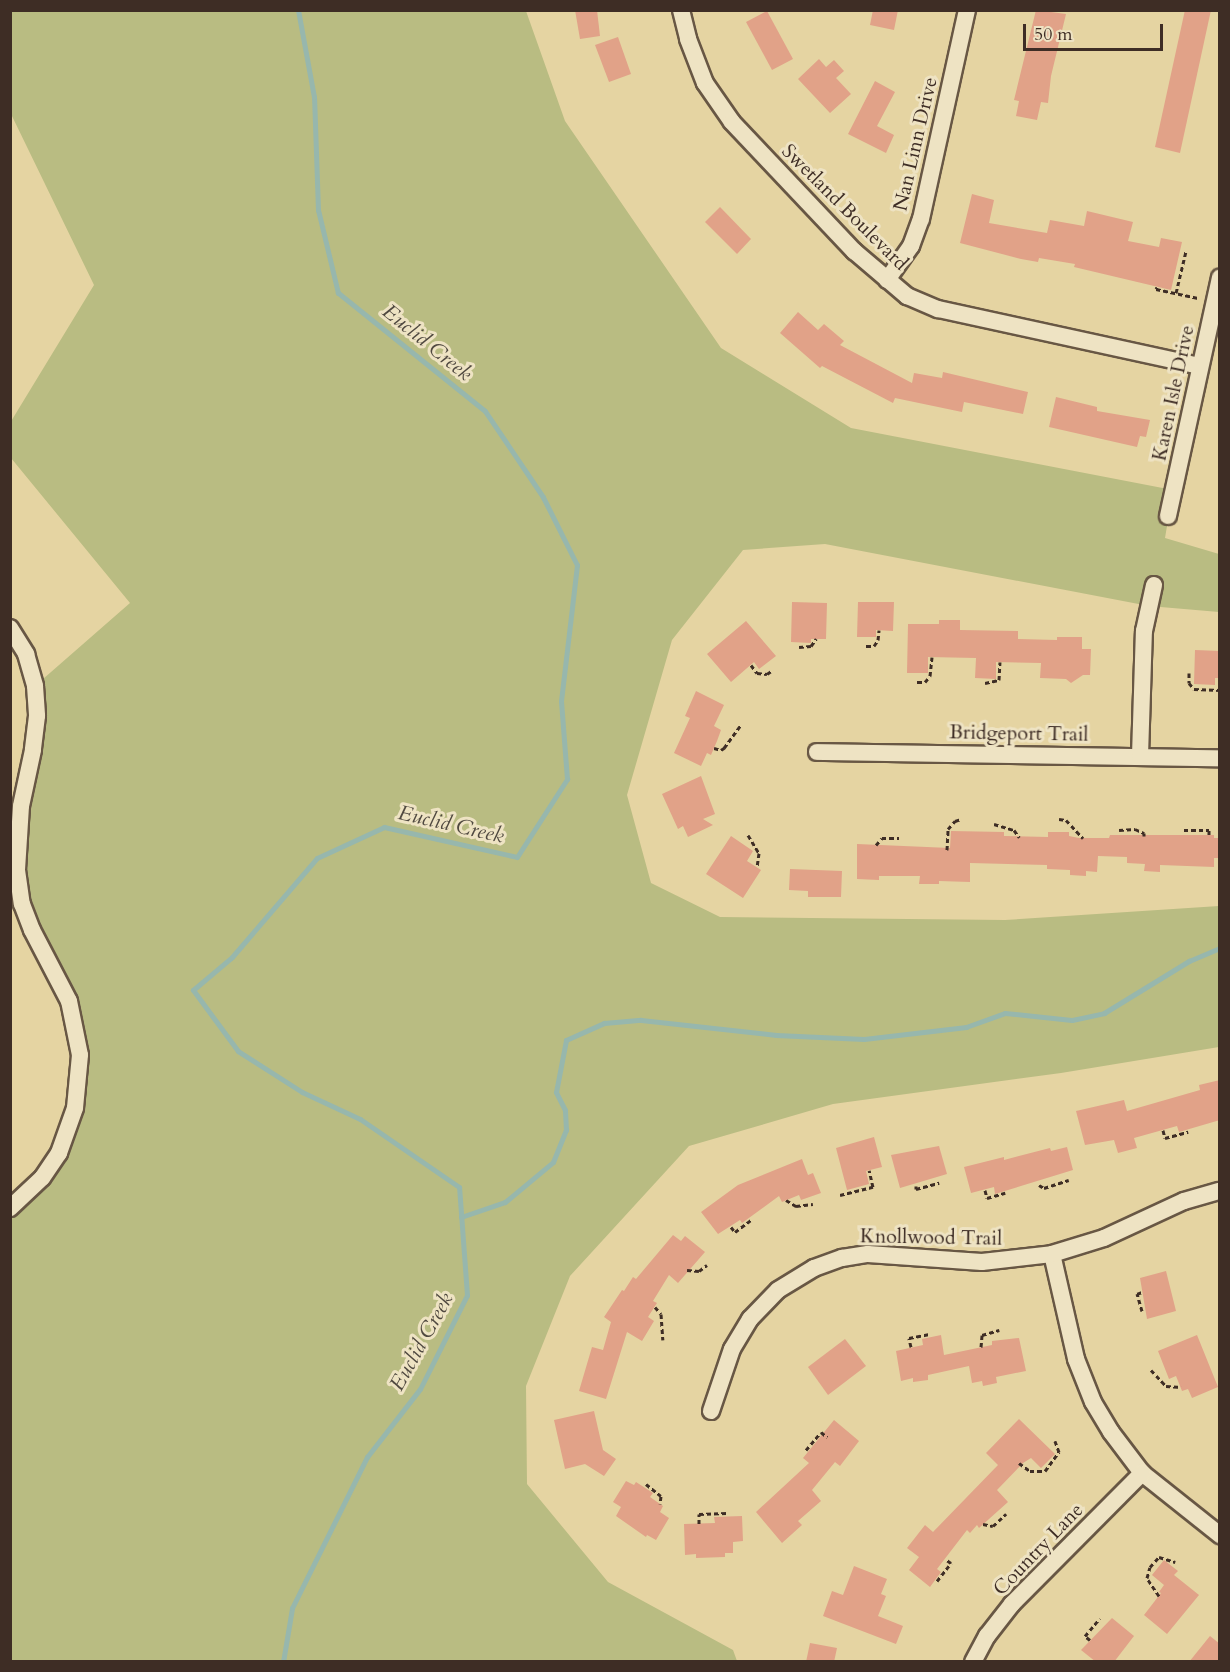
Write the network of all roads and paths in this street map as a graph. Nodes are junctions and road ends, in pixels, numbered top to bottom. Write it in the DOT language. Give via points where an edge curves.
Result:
graph roads {
  1 [pos="681,10"];
  2 [pos="967,10"];
  3 [pos="1186,251"];
  4 [pos="1220,278"];
  5 [pos="887,280"];
  6 [pos="1156,287"];
  7 [pos="1176,293"];
  8 [pos="1214,301"];
  9 [pos="1200,366"];
  10 [pos="1168,516"];
  11 [pos="1154,585"];
  12 [pos="10,628"];
  13 [pos="879,630"];
  14 [pos="816,639"];
  15 [pos="866,646"];
  16 [pos="799,647"];
  17 [pos="932,657"];
  18 [pos="1000,662"];
  19 [pos="751,665"];
  20 [pos="773,670"];
  21 [pos="1190,673"];
  22 [pos="917,682"];
  23 [pos="985,683"];
  24 [pos="1220,690"];
  25 [pos="741,725"];
  26 [pos="714,748"];
  27 [pos="817,752"];
  28 [pos="1140,756"];
  29 [pos="1220,758"];
  30 [pos="961,819"];
  31 [pos="1059,819"];
  32 [pos="994,824"];
  33 [pos="1119,830"];
  34 [pos="1184,830"];
  35 [pos="748,835"];
  36 [pos="1209,835"];
  37 [pos="1144,836"];
  38 [pos="1019,837"];
  39 [pos="899,838"];
  40 [pos="1083,838"];
  41 [pos="876,845"];
  42 [pos="947,850"];
  43 [pos="758,867"];
  44 [pos="1163,1130"];
  45 [pos="1188,1132"];
  46 [pos="869,1170"];
  47 [pos="1069,1180"];
  48 [pos="939,1183"];
  49 [pos="1039,1185"];
  50 [pos="916,1186"];
  51 [pos="985,1190"];
  52 [pos="1220,1191"];
  53 [pos="1005,1194"];
  54 [pos="840,1195"];
  55 [pos="786,1200"];
  56 [pos="813,1204"];
  57 [pos="10,1208"];
  58 [pos="752,1220"];
  59 [pos="731,1227"];
  60 [pos="1052,1254"];
  61 [pos="707,1265"];
  62 [pos="687,1270"];
  63 [pos="1142,1292"];
  64 [pos="655,1307"];
  65 [pos="1142,1311"];
  66 [pos="999,1330"];
  67 [pos="930,1335"];
  68 [pos="663,1340"];
  69 [pos="911,1347"];
  70 [pos="981,1347"];
  71 [pos="1151,1370"];
  72 [pos="1181,1387"];
  73 [pos="711,1411"];
  74 [pos="827,1437"];
  75 [pos="1055,1441"];
  76 [pos="806,1450"];
  77 [pos="1019,1463"];
  78 [pos="1142,1473"];
  79 [pos="646,1484"];
  80 [pos="660,1504"];
  81 [pos="727,1512"];
  82 [pos="1006,1514"];
  83 [pos="699,1524"];
  84 [pos="983,1524"];
  85 [pos="1220,1535"];
  86 [pos="945,1559"];
  87 [pos="1175,1562"];
  88 [pos="937,1581"];
  89 [pos="1159,1596"];
  90 [pos="1100,1618"];
  91 [pos="1090,1640"];
  92 [pos="973,1662"];
  1 -- 5 [label="street, Swetland Boulevard" via="705,83 732,122 854,251"];
  2 -- 5 [label="street, Nan Linn Drive" via="921,219 911,246"];
  3 -- 7 [label="path"];
  4 -- 8 [label="street, Karen Isle Drive"];
  5 -- 9 [label="street, Swetland Boulevard" via="907,296 938,309"];
  6 -- 7 [label="path"];
  7 -- 8 [label="path"];
  8 -- 9 [label="street, Karen Isle Drive"];
  9 -- 10 [label="street, Karen Isle Drive"];
  11 -- 28 [label="street" via="1144,631"];
  12 -- 57 [label="street" via="26,654 35,686 37,716 17,840 18,882 32,930 69,1001 80,1055 75,1108 59,1153 42,1178"];
  13 -- 15 [label="path" via="874,646"];
  14 -- 16 [label="path" via="811,646"];
  17 -- 22 [label="path" via="930,676 925,682"];
  18 -- 23 [label="path" via="999,680"];
  19 -- 20 [label="path" via="757,674"];
  21 -- 24 [label="path" via="1189,683 1194,689"];
  25 -- 26 [label="path" via="724,748"];
  27 -- 28 [label="street, Bridgeport Trail"];
  28 -- 29 [label="street, Bridgeport Trail"];
  30 -- 42 [label="path" via="948,829"];
  31 -- 40 [label="path" via="1066,820"];
  32 -- 38 [label="path" via="1014,830"];
  33 -- 37 [label="path" via="1135,830"];
  34 -- 36 [label="path" via="1209,830"];
  35 -- 43 [label="path" via="759,853"];
  39 -- 41 [label="path" via="879,838"];
  44 -- 45 [label="path" via="1165,1138"];
  46 -- 54 [label="path" via="873,1187"];
  47 -- 49 [label="path" via="1044,1188"];
  48 -- 50 [label="path"];
  51 -- 53 [label="path" via="987,1198"];
  52 -- 60 [label="street, Knollwood Trail" via="1184,1202 1104,1238"];
  55 -- 56 [label="path" via="796,1206"];
  58 -- 59 [label="path" via="735,1232"];
  60 -- 73 [label="street, Knollwood Trail" via="982,1262 868,1254 814,1268 778,1290 750,1319 732,1349"];
  60 -- 78 [label="street" via="1086,1386 1111,1432"];
  61 -- 62 [label="path" via="699,1271"];
  63 -- 65 [label="path" via="1137,1294"];
  64 -- 68 [label="path" via="661,1314"];
  66 -- 70 [label="path" via="982,1335"];
  67 -- 69 [label="path" via="909,1338"];
  71 -- 72 [label="path" via="1166,1386"];
  74 -- 76 [label="path" via="821,1432"];
  75 -- 77 [label="path" via="1059,1452 1045,1471 1030,1471"];
  78 -- 85 [label="street"];
  78 -- 92 [label="street, Country Lane" via="1012,1604"];
  79 -- 80 [label="path" via="662,1496"];
  81 -- 83 [label="path" via="699,1514"];
  82 -- 84 [label="path" via="993,1526"];
  86 -- 88 [label="path" via="951,1563"];
  87 -- 89 [label="path" via="1159,1557 1150,1567 1147,1578"];
  90 -- 91 [label="path" via="1085,1636"];
}
